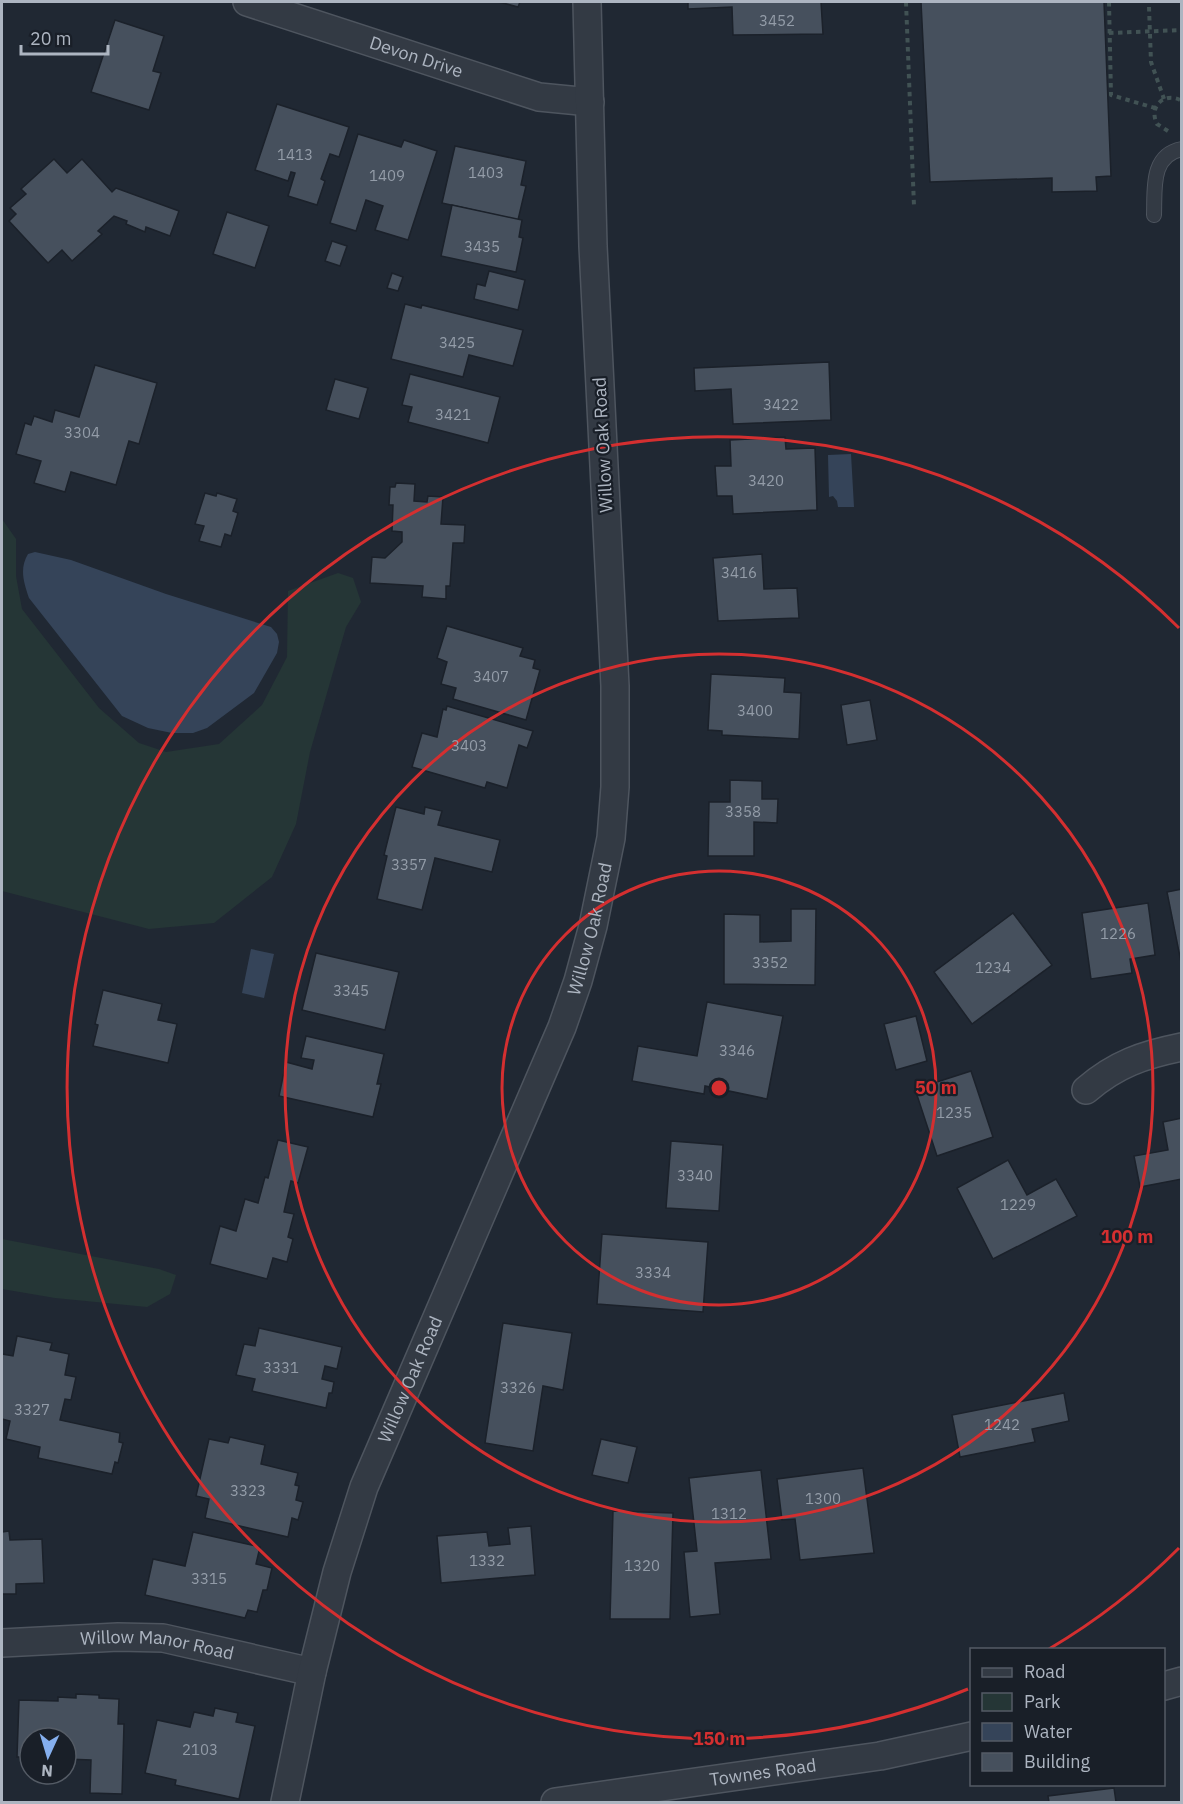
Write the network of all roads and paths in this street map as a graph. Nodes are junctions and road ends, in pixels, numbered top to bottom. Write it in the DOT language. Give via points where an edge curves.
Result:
graph roads {
  1 [pos="247,2"];
  2 [pos="587,2"];
  3 [pos="906,2"];
  4 [pos="1109,2"];
  5 [pos="1149,7"];
  6 [pos="1182,30"];
  7 [pos="1150,32"];
  8 [pos="1110,33"];
  9 [pos="1164,99"];
  10 [pos="1182,101"];
  11 [pos="590,102"];
  12 [pos="1155,108"];
  13 [pos="1176,130"];
  14 [pos="1182,149"];
  15 [pos="914,206"];
  16 [pos="1154,215"];
  17 [pos="1182,1047"];
  18 [pos="1086,1090"];
  19 [pos="2,1643"];
  20 [pos="312,1672"];
  21 [pos="1182,1681"];
  22 [pos="1165,1686"];
  23 [pos="970,1736"];
  24 [pos="285,1803"];
  25 [pos="555,1803"];
  1 -- 11 [label="street, Devon Drive" via="539,97"];
  2 -- 11 [label="street, Willow Oak Road"];
  3 -- 15 [label="path"];
  4 -- 8 [label="path"];
  5 -- 7 [label="path"];
  6 -- 7 [label="path"];
  7 -- 8 [label="path"];
  7 -- 9 [label="path" via="1151,62"];
  8 -- 12 [label="path" via="1111,95"];
  9 -- 10 [label="path"];
  9 -- 12 [label="path"];
  11 -- 20 [label="street, Willow Oak Road" via="593,246 616,708 615,807 610,846 569,1008 364,1487"];
  12 -- 13 [label="path" via="1157,124 1165,130"];
  14 -- 16 [label="lane" via="1162,159 1155,171"];
  17 -- 18 [label="street" via="1150,1053 1118,1066"];
  19 -- 20 [label="street, Willow Manor Road" via="163,1638"];
  20 -- 24 [label="street, Willow Oak Road"];
  21 -- 22 [label="street"];
  23 -- 25 [label="street, Townes Road" via="880,1756"];
}
